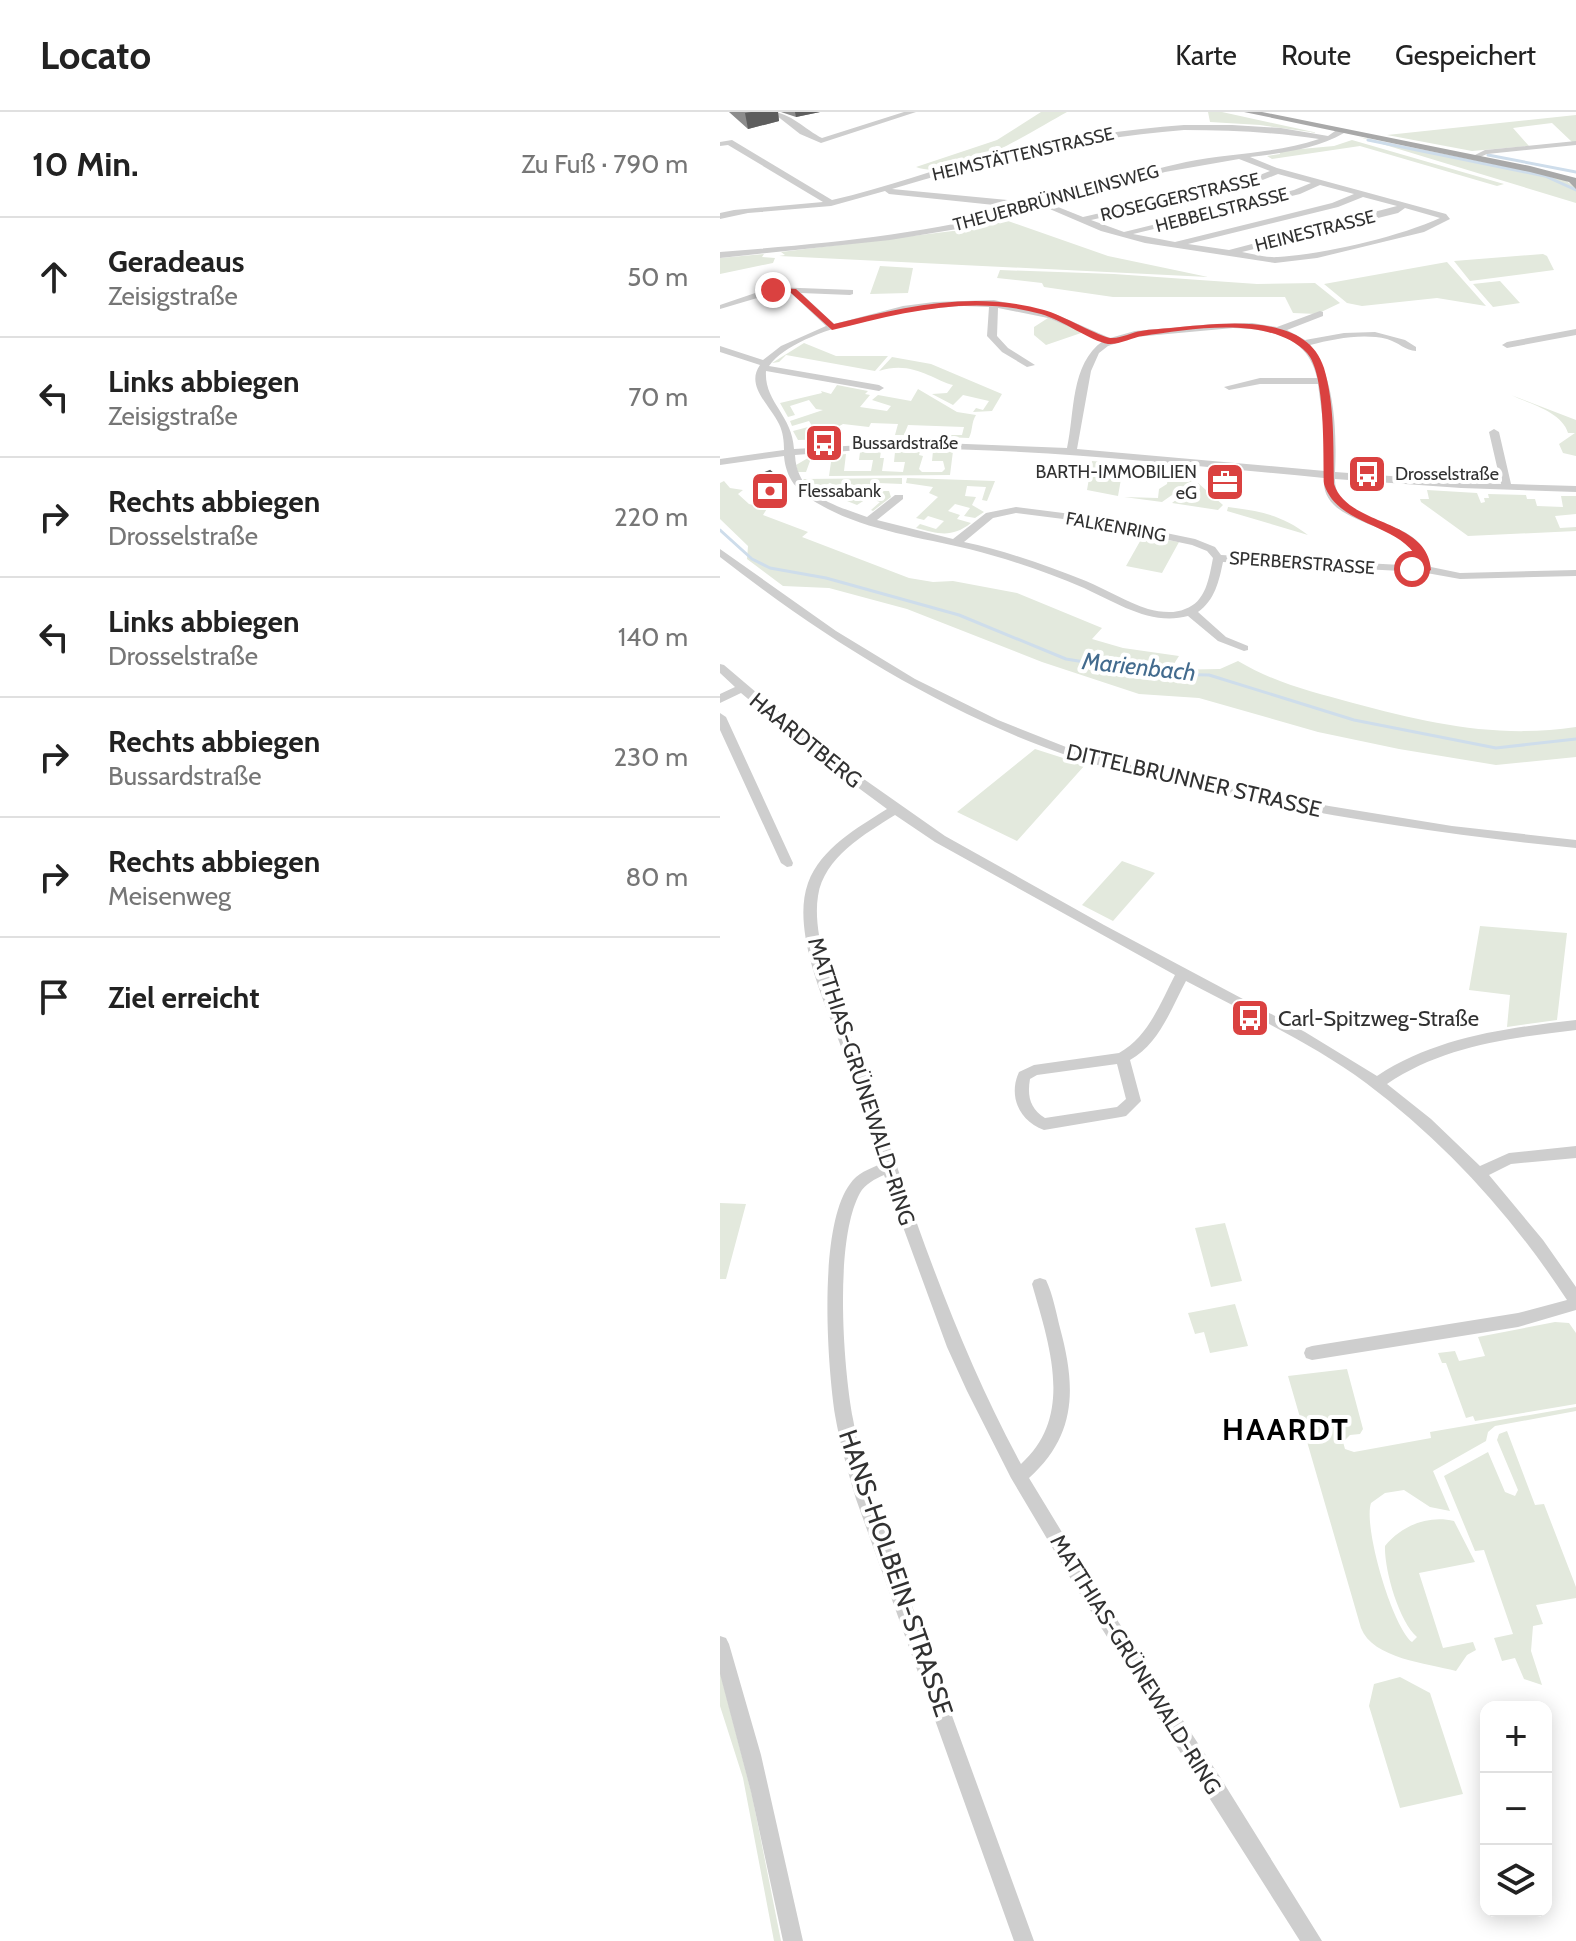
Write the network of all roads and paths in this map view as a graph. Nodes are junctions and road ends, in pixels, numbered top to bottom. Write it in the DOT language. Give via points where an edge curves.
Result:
graph roads {
  1 [pos="776,112"];
  2 [pos="912,112"];
  3 [pos="1249,112"];
  4 [pos="1341,131"];
  5 [pos="1330,139"];
  6 [pos="725,143"];
  7 [pos="1576,143"];
  8 [pos="1237,155"];
  9 [pos="1473,158"];
  10 [pos="1278,171"];
  11 [pos="1575,181"];
  12 [pos="1320,182"];
  13 [pos="879,191"];
  14 [pos="1362,194"];
  15 [pos="831,203"];
  16 [pos="1044,204"];
  17 [pos="720,205"];
  18 [pos="1405,205"];
  19 [pos="1031,208"];
  20 [pos="731,212"];
  21 [pos="720,216"];
  22 [pos="1081,220"];
  23 [pos="1123,234"];
  24 [pos="1170,245"];
  25 [pos="1223,254"];
  26 [pos="720,255"];
  27 [pos="793,290"];
  28 [pos="850,292"];
  29 [pos="994,303"];
  30 [pos="722,307"];
  31 [pos="1320,314"];
  32 [pos="832,327"];
  33 [pos="1276,331"];
  34 [pos="1576,332"];
  35 [pos="1110,341"];
  36 [pos="1302,344"];
  37 [pos="1507,345"];
  38 [pos="720,349"];
  39 [pos="1413,349"];
  40 [pos="1030,365"];
  41 [pos="763,366"];
  42 [pos="1322,381"];
  43 [pos="1229,387"];
  44 [pos="879,388"];
  45 [pos="1494,432"];
  46 [pos="1071,451"];
  47 [pos="789,452"];
  48 [pos="720,462"];
  49 [pos="720,471"];
  50 [pos="1330,474"];
  51 [pos="1507,487"];
  52 [pos="1576,489"];
  53 [pos="899,497"];
  54 [pos="870,520"];
  55 [pos="955,543"];
  56 [pos="720,552"];
  57 [pos="1218,558"];
  58 [pos="1426,570"];
  59 [pos="1576,573"];
  60 [pos="1190,611"];
  61 [pos="1244,648"];
  62 [pos="720,667"];
  63 [pos="742,688"];
  64 [pos="720,699"];
  65 [pos="720,717"];
  66 [pos="894,810"];
  67 [pos="1576,844"];
  68 [pos="787,863"];
  69 [pos="1183,974"];
  70 [pos="1576,1025"];
  71 [pos="1122,1058"];
  72 [pos="1376,1084"];
  73 [pos="1576,1152"];
  74 [pos="890,1167"];
  75 [pos="1479,1173"];
  76 [pos="1040,1284"];
  77 [pos="1576,1302"];
  78 [pos="1312,1353"];
  79 [pos="1020,1476"];
  80 [pos="720,1644"];
  81 [pos="793,1941"];
  82 [pos="1024,1941"];
  83 [pos="1312,1941"];
  1 -- 2 [label="street" via="821,141"];
  3 -- 4 [label="main road"];
  4 -- 5 [label="street, THEUERBRÜNNLEINSWEG"];
  4 -- 9 [label="main road"];
  5 -- 8 [label="street, THEUERBRÜNNLEINSWEG"];
  5 -- 13 [label="street, HEIMSTÄTTENSTRASSE" via="1236,125 1149,128 996,157"];
  6 -- 15 [label="street"];
  7 -- 9 [label="street" via="1485,152"];
  8 -- 10 [label="street"];
  8 -- 16 [label="street, THEUERBRÜNNLEINSWEG" via="1152,172"];
  9 -- 11 [label="main road"];
  10 -- 12 [label="street"];
  10 -- 22 [label="street, ROSEGGERSTRASSE"];
  12 -- 14 [label="street"];
  12 -- 23 [label="street, HEBBELSTRASSE"];
  13 -- 15 [label="street, HEIMSTÄTTENSTRASSE"];
  13 -- 19 [label="street"];
  14 -- 18 [label="street"];
  14 -- 24 [label="street"];
  15 -- 20 [label="street, HEIMSTÄTTENSTRASSE"];
  16 -- 19 [label="street, THEUERBRÜNNLEINSWEG"];
  16 -- 22 [label="street"];
  17 -- 20 [label="street"];
  18 -- 25 [label="street, HEINESTRASSE"];
  18 -- 25 [label="street" via="1443,216 1444,221 1304,258"];
  19 -- 26 [label="street, THEUERBRÜNNLEINSWEG" via="927,231"];
  20 -- 21 [label="street, HEIMSTÄTTENSTRASSE"];
  22 -- 23 [label="street"];
  23 -- 24 [label="street"];
  24 -- 25 [label="street"];
  27 -- 28 [label="street"];
  27 -- 30 [label="street" via="773,290"];
  27 -- 32 [label="street"];
  29 -- 32 [label="street" via="923,306"];
  29 -- 35 [label="street" via="1040,311"];
  29 -- 40 [label="street" via="992,336"];
  31 -- 33 [label="street"];
  32 -- 41 [label="street" via="786,347"];
  33 -- 35 [label="street" via="1234,325"];
  33 -- 36 [label="street"];
  34 -- 37 [label="street"];
  35 -- 46 [label="street" via="1087,366"];
  36 -- 39 [label="street" via="1367,336 1400,341"];
  36 -- 42 [label="street" via="1315,357"];
  38 -- 41 [label="street"];
  41 -- 44 [label="street"];
  41 -- 47 [label="street" via="761,385 787,430"];
  42 -- 43 [label="street"];
  42 -- 50 [label="street"];
  45 -- 51 [label="street"];
  46 -- 47 [label="street" via="899,444"];
  46 -- 50 [label="street"];
  47 -- 48 [label="street"];
  47 -- 49 [label="street"];
  47 -- 54 [label="street" via="791,473 801,488"];
  50 -- 51 [label="street"];
  50 -- 58 [label="street" via="1336,499 1403,535 1423,557"];
  51 -- 52 [label="street"];
  53 -- 54 [label="street"];
  54 -- 55 [label="street"];
  55 -- 57 [label="street, FALKENRING" via="990,515 1016,510 1195,542"];
  55 -- 60 [label="street" via="1061,575 1154,614"];
  56 -- 67 [label="street, DITTELBRUNNER STRASSE" via="797,611 887,668 988,720 1065,751 1199,786 1342,814"];
  57 -- 58 [label="street, SPERBERSTRASSE"];
  57 -- 60 [label="street" via="1208,598"];
  58 -- 59 [label="street, SPERBERSTRASSE" via="1460,576"];
  60 -- 61 [label="street" via="1218,636"];
  62 -- 63 [label="street, HAARDTBERG"];
  63 -- 64 [label="street"];
  63 -- 66 [label="street, HAARDTBERG"];
  65 -- 68 [label="street"];
  66 -- 69 [label="street"];
  66 -- 74 [label="street, MATTHIAS-GRÜNEWALD-RING" via="830,858 811,893 810,911 834,1003"];
  69 -- 71 [label="street" via="1143,1043"];
  69 -- 72 [label="street"];
  70 -- 72 [label="street" via="1473,1041 1417,1059"];
  71 -- 71 [label="street" via="1034,1070 1021,1084 1027,1114 1044,1124 1129,1108 1134,1101"];
  72 -- 75 [label="street"];
  73 -- 75 [label="street" via="1509,1159"];
  74 -- 79 [label="street, MATTHIAS-GRÜNEWALD-RING" via="943,1321"];
  74 -- 82 [label="street, HANS-HOLBEIN-STRASSE" via="855,1187 841,1235 837,1344 844,1418 889,1564"];
  75 -- 77 [label="street" via="1537,1241"];
  76 -- 79 [label="street" via="1060,1359 1062,1403 1049,1451"];
  77 -- 78 [label="street" via="1518,1320"];
  79 -- 83 [label="street, MATTHIAS-GRÜNEWALD-RING"];
  80 -- 81 [label="street" via="763,1794"];
}
